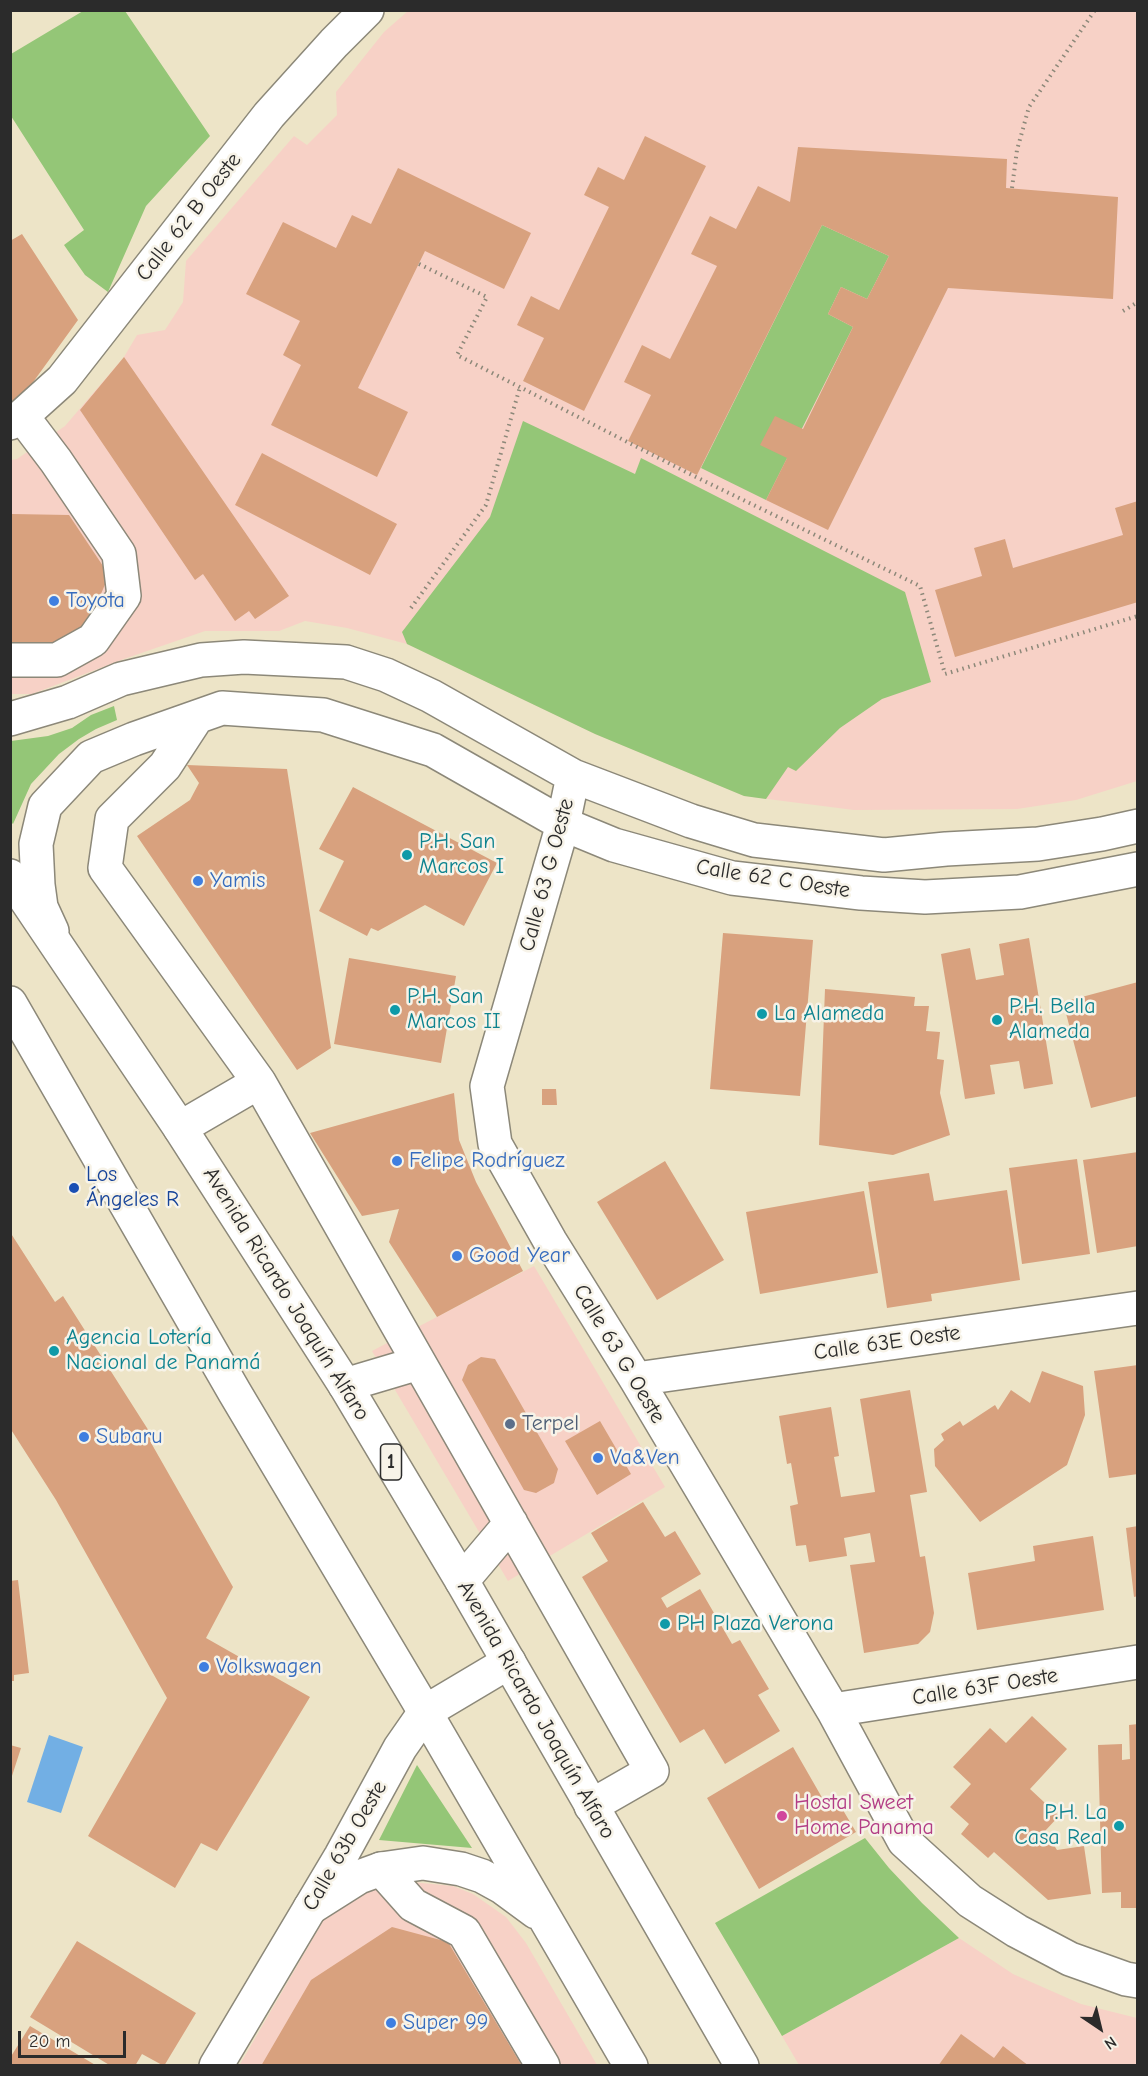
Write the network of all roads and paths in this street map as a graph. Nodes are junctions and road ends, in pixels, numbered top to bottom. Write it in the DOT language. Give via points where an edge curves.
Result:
graph roads {
  1 [pos="368,10"];
  2 [pos="1095,10"];
  3 [pos="1012,188"];
  4 [pos="419,264"];
  5 [pos="1137,302"];
  6 [pos="1123,311"];
  7 [pos="520,387"];
  8 [pos="16,420"];
  9 [pos="411,608"];
  10 [pos="1137,616"];
  11 [pos="10,660"];
  12 [pos="197,717"];
  13 [pos="10,719"];
  14 [pos="573,776"];
  15 [pos="563,824"];
  16 [pos="1137,826"];
  17 [pos="1137,868"];
  18 [pos="10,876"];
  19 [pos="62,953"];
  20 [pos="10,1003"];
  21 [pos="259,1082"];
  22 [pos="180,1128"];
  23 [pos="1137,1308"];
  24 [pos="419,1364"];
  25 [pos="636,1380"];
  26 [pos="345,1385"];
  27 [pos="511,1523"];
  28 [pos="462,1581"];
  29 [pos="509,1662"];
  30 [pos="1137,1662"];
  31 [pos="832,1710"];
  32 [pos="425,1712"];
  33 [pos="591,1806"];
  34 [pos="381,1869"];
  35 [pos="310,1908"];
  36 [pos="546,1919"];
  37 [pos="1137,1981"];
  38 [pos="216,2066"];
  39 [pos="543,2066"];
  40 [pos="631,2066"];
  41 [pos="742,2066"];
  1 -- 8 [label="street, Calle 62 B Oeste" via="269,115 62,380"];
  2 -- 3 [label="path" via="1029,107"];
  4 -- 7 [label="path" via="487,297 457,355"];
  5 -- 6 [label="path"];
  7 -- 9 [label="path" via="486,505"];
  7 -- 10 [label="path" via="920,586 945,674"];
  8 -- 11 [label="street" via="56,461 120,554 124,596 93,640 57,660"];
  12 -- 15 [label="street, Calle 62 C Oeste" via="222,708 323,715 433,750"];
  12 -- 19 [label="street, Calle 62 C Oeste" via="91,757 45,806 36,843 38,885 42,907"];
  12 -- 21 [label="street" via="165,766 112,819 105,868"];
  13 -- 14 [label="street, Calle 62 C Oeste" via="68,702 121,679 201,660 255,657 346,662 431,696"];
  14 -- 15 [label="street, Calle 63 G Oeste"];
  14 -- 16 [label="street, Calle 62 C Oeste" via="691,821 754,840 884,855 1038,844"];
  15 -- 17 [label="street, Calle 62 C Oeste" via="614,845 732,878 861,893 926,897 1020,892"];
  15 -- 25 [label="street, Calle 63 G Oeste" via="487,1086 495,1144 549,1241"];
  18 -- 19 [label="street, Avenida Ricardo Joaquín Alfaro / 1"];
  19 -- 22 [label="street, Avenida Ricardo Joaquín Alfaro / 1"];
  20 -- 32 [label="street"];
  21 -- 22 [label="street"];
  21 -- 24 [label="street"];
  22 -- 26 [label="street, Avenida Ricardo Joaquín Alfaro / 1"];
  23 -- 25 [label="street, Calle 63E Oeste"];
  24 -- 26 [label="street"];
  24 -- 27 [label="street"];
  25 -- 31 [label="street, Calle 63 G Oeste"];
  26 -- 28 [label="street, Avenida Ricardo Joaquín Alfaro / 1"];
  27 -- 28 [label="street"];
  27 -- 33 [label="street" via="652,1771"];
  28 -- 29 [label="street, Avenida Ricardo Joaquín Alfaro / 1"];
  29 -- 32 [label="street, Calle 63b Oeste"];
  29 -- 33 [label="street, Avenida Ricardo Joaquín Alfaro / 1"];
  30 -- 31 [label="street, Calle 63F Oeste"];
  31 -- 37 [label="street, Calle 63 G Oeste" via="904,1841 970,1901 1070,1959"];
  32 -- 35 [label="street, Calle 63b Oeste" via="400,1748"];
  32 -- 36 [label="street"];
  33 -- 41 [label="street, Avenida Ricardo Joaquín Alfaro / 1"];
  34 -- 35 [label="street" via="359,1876"];
  34 -- 36 [label="street" via="423,1863 461,1869 502,1887"];
  34 -- 39 [label="street" via="413,1905 464,1932"];
  35 -- 38 [label="street, Calle 63b Oeste"];
  36 -- 40 [label="street"];
}
